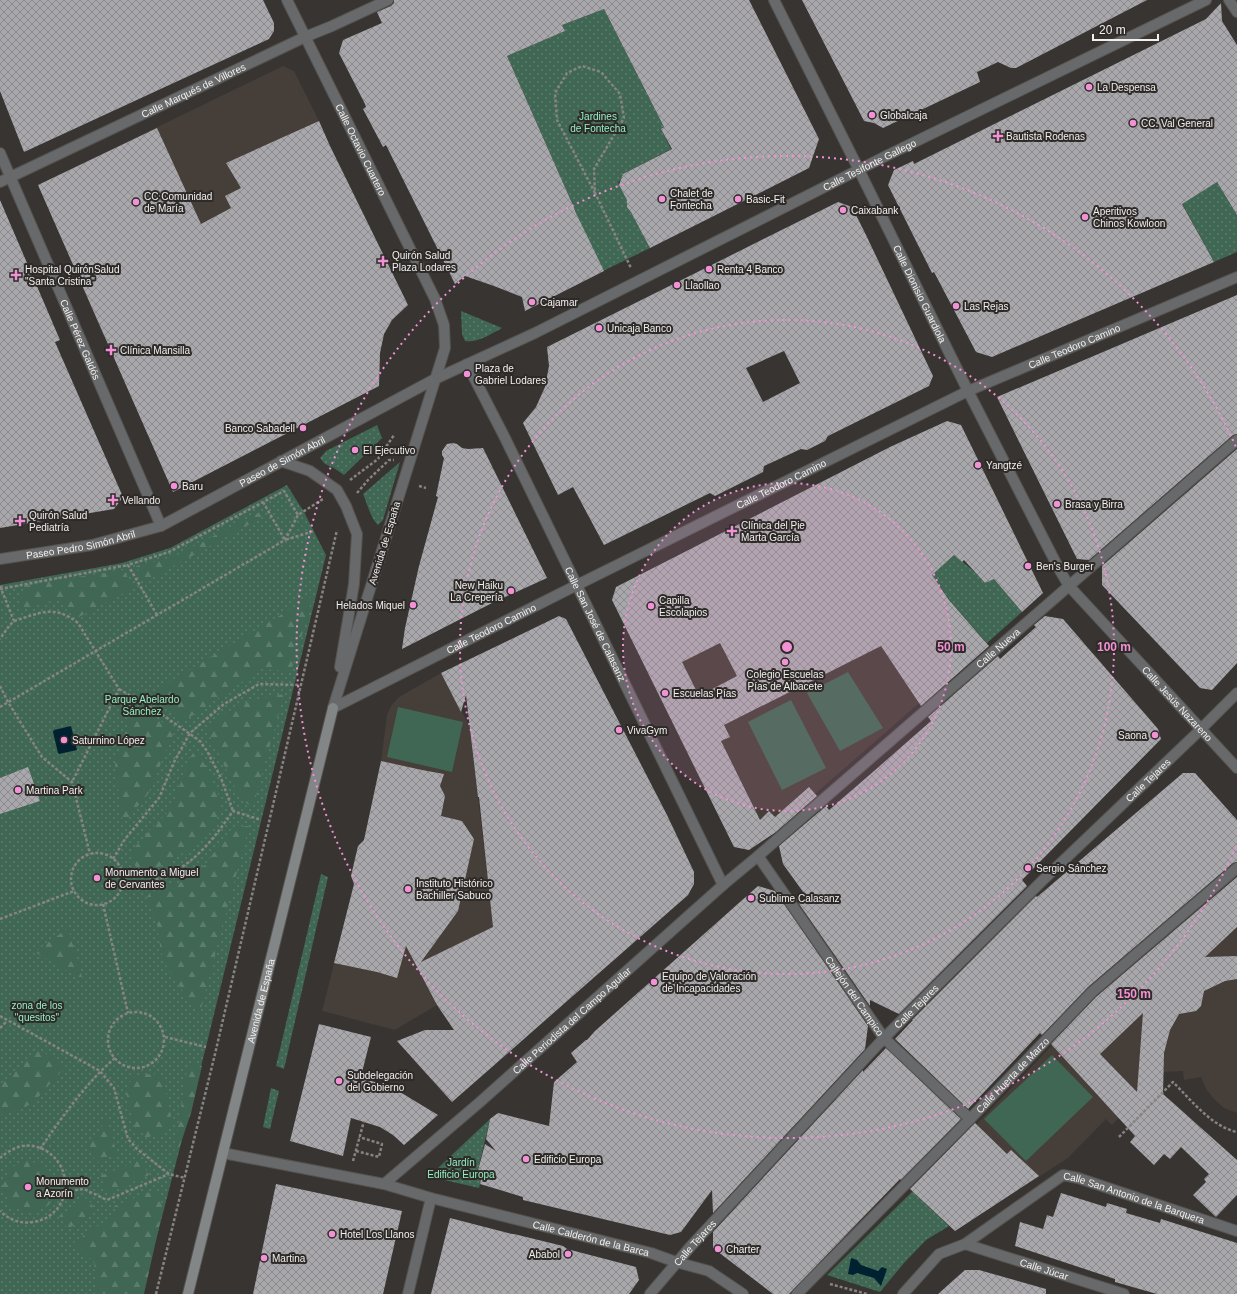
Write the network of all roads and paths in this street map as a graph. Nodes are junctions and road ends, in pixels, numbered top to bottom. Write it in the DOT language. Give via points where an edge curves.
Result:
graph roads {
  1 [pos="287,0"];
  2 [pos="388,0"];
  3 [pos="774,0"];
  4 [pos="1206,0"];
  5 [pos="1229,0"];
  6 [pos="1237,12"];
  7 [pos="305,36"];
  8 [pos="0,153"];
  9 [pos="859,170"];
  10 [pos="10,177"];
  11 [pos="0,182"];
  12 [pos="595,193"];
  13 [pos="1237,277"];
  14 [pos="637,281"];
  15 [pos="467,364"];
  16 [pos="435,379"];
  17 [pos="968,391"];
  18 [pos="394,435"];
  19 [pos="1237,440"];
  20 [pos="282,461"];
  21 [pos="409,462"];
  22 [pos="419,486"];
  23 [pos="426,488"];
  24 [pos="337,490"];
  25 [pos="263,502"];
  26 [pos="346,506"];
  27 [pos="298,515"];
  28 [pos="161,526"];
  29 [pos="314,531"];
  30 [pos="285,540"];
  31 [pos="0,559"];
  32 [pos="128,565"];
  33 [pos="577,585"];
  34 [pos="0,586"];
  35 [pos="1069,586"];
  36 [pos="1,589"];
  37 [pos="157,615"];
  38 [pos="14,621"];
  39 [pos="0,639"];
  40 [pos="96,651"];
  41 [pos="301,685"];
  42 [pos="0,686"];
  43 [pos="119,689"];
  44 [pos="1237,693"];
  45 [pos="8,702"];
  46 [pos="0,707"];
  47 [pos="333,708"];
  48 [pos="1205,725"];
  49 [pos="190,733"];
  50 [pos="1197,733"];
  51 [pos="1237,768"];
  52 [pos="72,782"];
  53 [pos="233,811"];
  54 [pos="261,820"];
  55 [pos="90,854"];
  56 [pos="758,856"];
  57 [pos="113,859"];
  58 [pos="1237,868"];
  59 [pos="121,885"];
  60 [pos="723,885"];
  61 [pos="74,891"];
  62 [pos="103,904"];
  63 [pos="0,919"];
  64 [pos="128,1013"];
  65 [pos="0,1016"];
  66 [pos="7,1021"];
  67 [pos="0,1028"];
  68 [pos="164,1037"];
  69 [pos="884,1038"];
  70 [pos="206,1047"];
  71 [pos="115,1058"];
  72 [pos="100,1071"];
  73 [pos="970,1119"];
  74 [pos="364,1121"];
  75 [pos="1237,1132"];
  76 [pos="359,1137"];
  77 [pos="1119,1137"];
  78 [pos="40,1149"];
  79 [pos="356,1151"];
  80 [pos="223,1153"];
  81 [pos="0,1158"];
  82 [pos="353,1163"];
  83 [pos="169,1174"];
  84 [pos="185,1178"];
  85 [pos="384,1184"];
  86 [pos="65,1191"];
  87 [pos="432,1198"];
  88 [pos="0,1210"];
  89 [pos="1237,1231"];
  90 [pos="965,1244"];
  91 [pos="676,1262"];
  92 [pos="812,1279"];
  93 [pos="156,1294"];
  94 [pos="188,1294"];
  95 [pos="408,1294"];
  96 [pos="650,1294"];
  97 [pos="743,1294"];
  98 [pos="797,1294"];
  99 [pos="867,1294"];
  100 [pos="904,1294"];
  101 [pos="1124,1294"];
  1 -- 7 [label="street, Calle Octavio Cuartero"];
  2 -- 7 [label="street, Calle Marqués de Villores"];
  3 -- 9 [label="street, Calle Dionisio Guardiola"];
  4 -- 9 [label="street, Calle Tesifonte Gallego"];
  5 -- 6 [label="street"];
  7 -- 10 [label="street, Calle Marqués de Villores"];
  7 -- 16 [label="street, Calle Octavio Cuartero" via="435,298 444,326 445,348"];
  8 -- 10 [label="street, Calle Pérez Galdós"];
  9 -- 14 [label="street, Calle Tesifonte Gallego"];
  9 -- 17 [label="street, Calle Dionisio Guardiola"];
  10 -- 11 [label="street, Calle Marqués de Villores"];
  10 -- 28 [label="street, Calle Pérez Galdós"];
  12 -- 12 [label="path" via="594,169 624,118 620,94 602,72 582,66 567,73 555,93 557,120"];
  12 -- 14 [label="path"];
  13 -- 17 [label="street, Calle Teodoro Camino"];
  14 -- 15 [label="street, Calle Tesifonte Gallego"];
  15 -- 16 [label="street"];
  15 -- 33 [label="street, Calle San José de Calasanz"];
  16 -- 20 [label="street, Paseo de Simón Abril"];
  16 -- 21 [label="street, Avenida de España"];
  17 -- 33 [label="street, Calle Teodoro Camino"];
  17 -- 35 [label="street, Calle Dionisio Guardiola"];
  18 -- 24 [label="path" via="378,459"];
  19 -- 35 [label="street, Calle Nueva"];
  20 -- 24 [label="street, Avenida de España" via="310,471"];
  20 -- 28 [label="street, Paseo de Simón Abril"];
  21 -- 26 [label="path" via="389,460"];
  21 -- 47 [label="street, Avenida de España"];
  22 -- 23 [label="path"];
  24 -- 26 [label="street, Avenida de España"];
  24 -- 27 [label="path"];
  25 -- 27 [label="path" via="284,491"];
  25 -- 30 [label="path"];
  25 -- 32 [label="path" via="169,552"];
  26 -- 41 [label="path" via="340,515"];
  26 -- 47 [label="street, Avenida de España" via="357,534 355,570"];
  27 -- 30 [label="path"];
  28 -- 31 [label="street, Paseo Pedro Simón Abril" via="92,545"];
  29 -- 30 [label="path"];
  30 -- 37 [label="path"];
  32 -- 36 [label="path"];
  32 -- 37 [label="path"];
  33 -- 47 [label="street, Calle Teodoro Camino"];
  33 -- 60 [label="street, Calle San José de Calasanz"];
  34 -- 36 [label="path"];
  35 -- 51 [label="street, Calle Jesús Nazareno"];
  35 -- 56 [label="street, Calle Nueva"];
  36 -- 38 [label="path"];
  37 -- 40 [label="path"];
  38 -- 39 [label="path"];
  38 -- 40 [label="path" via="43,612 59,612 78,623"];
  40 -- 43 [label="path"];
  40 -- 45 [label="path"];
  41 -- 49 [label="path" via="259,684 224,704"];
  41 -- 84 [label="path"];
  42 -- 45 [label="path"];
  43 -- 49 [label="path"];
  43 -- 52 [label="path"];
  44 -- 48 [label="street"];
  45 -- 46 [label="path"];
  45 -- 52 [label="path" via="42,757"];
  47 -- 80 [label="main road, Avenida de España"];
  49 -- 53 [label="path" via="200,740 207,750"];
  49 -- 57 [label="path" via="159,798 125,839"];
  50 -- 69 [label="street, Calle Tejares" via="1042,881"];
  52 -- 55 [label="path"];
  53 -- 54 [label="path"];
  53 -- 59 [label="path" via="199,855 170,874 148,882"];
  55 -- 57 [label="path" via="98,853"];
  55 -- 61 [label="path" via="82,857 72,871"];
  56 -- 60 [label="street, Calle Periodista del Campo Aguilar"];
  56 -- 69 [label="street, Callejón del Campico"];
  57 -- 59 [label="path" via="122,872"];
  58 -- 73 [label="street, Calle Huerta de Marzo" via="1092,992"];
  59 -- 62 [label="path" via="116,895"];
  60 -- 85 [label="street, Calle Periodista del Campo Aguilar" via="480,1102"];
  61 -- 62 [label="path" via="86,902"];
  61 -- 63 [label="path"];
  62 -- 64 [label="path"];
  64 -- 68 [label="path" via="142,1012 150,1015 162,1028"];
  64 -- 71 [label="path" via="116,1020 108,1036"];
  65 -- 66 [label="path"];
  66 -- 67 [label="path"];
  66 -- 72 [label="path"];
  68 -- 70 [label="path"];
  68 -- 71 [label="path" via="164,1047 160,1056 145,1067 126,1066"];
  69 -- 73 [label="street, Callejón del Campico"];
  69 -- 91 [label="street, Calle Tejares"];
  71 -- 72 [label="path"];
  72 -- 78 [label="path"];
  72 -- 83 [label="path" via="114,1088 128,1139"];
  73 -- 92 [label="street, Calle Huerta de Marzo"];
  74 -- 76 [label="path"];
  75 -- 77 [label="path" via="1213,1121 1173,1082"];
  76 -- 79 [label="path"];
  76 -- 79 [label="path" via="382,1144 379,1157"];
  78 -- 81 [label="path" via="21,1146"];
  78 -- 86 [label="path" via="56,1159 63,1170"];
  79 -- 82 [label="path"];
  80 -- 85 [label="street, Calle Calderón de la Barca"];
  80 -- 94 [label="main road, Avenida de España"];
  83 -- 84 [label="path"];
  83 -- 86 [label="path" via="107,1200 84,1189"];
  84 -- 93 [label="path"];
  85 -- 87 [label="street, Calle Calderón de la Barca"];
  86 -- 88 [label="path" via="59,1206 40,1221 15,1221"];
  87 -- 91 [label="street, Calle Calderón de la Barca" via="651,1253"];
  87 -- 95 [label="street"];
  89 -- 90 [label="street, Calle San Antonio de la Barquera" via="1078,1178 1062,1175"];
  90 -- 100 [label="street, Calle San Antonio de la Barquera" via="939,1254"];
  90 -- 101 [label="street, Calle Júcar"];
  91 -- 96 [label="street, Calle Tejares"];
  91 -- 97 [label="street, Calle Calderón de la Barca" via="709,1271"];
  92 -- 98 [label="street, Calle Huerta de Marzo"];
  92 -- 99 [label="path"];
}
